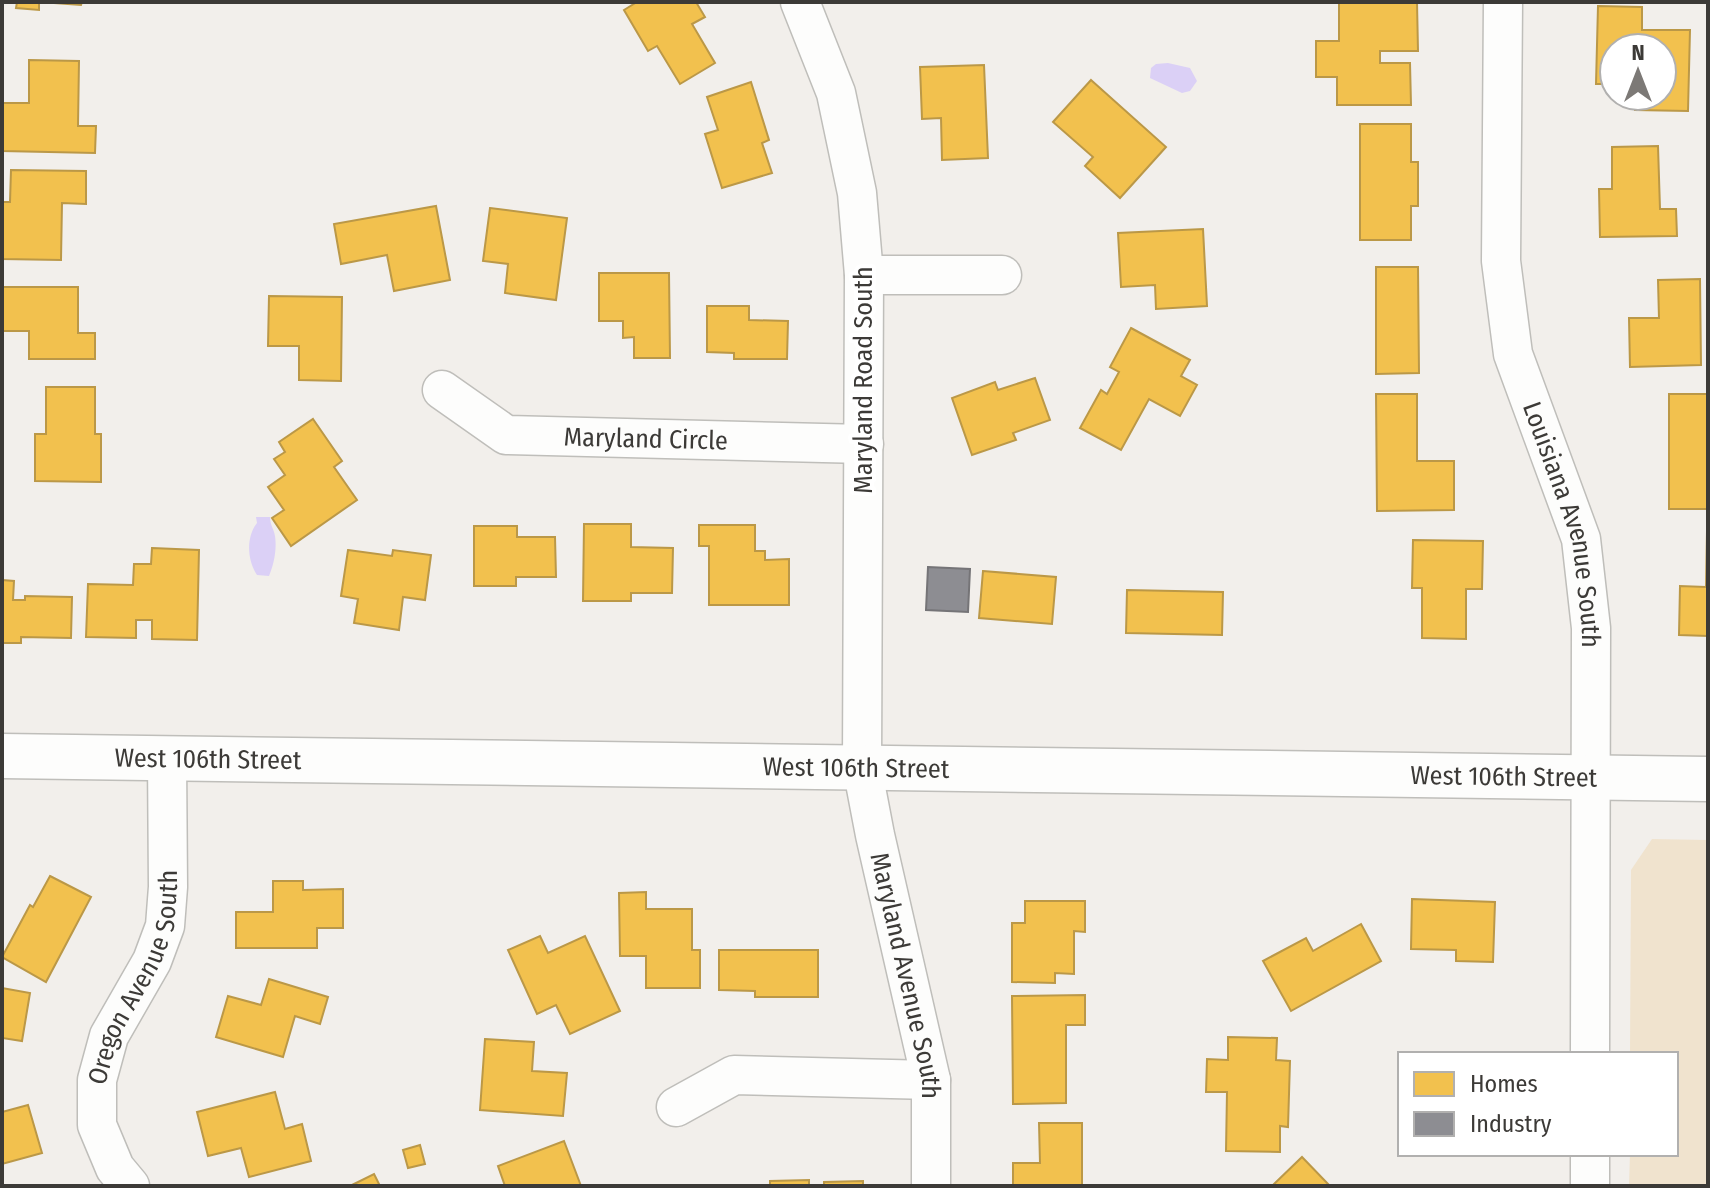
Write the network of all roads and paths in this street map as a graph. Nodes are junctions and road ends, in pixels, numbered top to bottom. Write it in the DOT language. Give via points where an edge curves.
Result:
graph roads {
  1 [pos="800,2"];
  2 [pos="1503,2"];
  3 [pos="864,275"];
  4 [pos="1002,275"];
  5 [pos="442,390"];
  6 [pos="864,444"];
  7 [pos="2,756"];
  8 [pos="167,758"];
  9 [pos="862,767"];
  10 [pos="1590,777"];
  11 [pos="1708,779"];
  12 [pos="1590,1052"];
  13 [pos="931,1080"];
  14 [pos="676,1107"];
  15 [pos="1590,1156"];
  16 [pos="130,1186"];
  17 [pos="931,1186"];
  18 [pos="1590,1186"];
  1 -- 3 [label="street, Maryland Road South" via="836,93 857,193"];
  2 -- 10 [label="street, Louisiana Avenue South" via="1501,261 1513,354 1581,539 1591,628"];
  3 -- 4 [label="street"];
  3 -- 6 [label="street, Maryland Road South"];
  5 -- 6 [label="street, Maryland Circle" via="506,435"];
  6 -- 9 [label="street, Maryland Road South"];
  7 -- 8 [label="street, West 106th Street"];
  8 -- 9 [label="street, West 106th Street"];
  8 -- 16 [label="street, Oregon Avenue South" via="165,926 152,961 109,1036 97,1080 97,1125 115,1168"];
  9 -- 10 [label="street, West 106th Street"];
  9 -- 13 [label="street, Maryland Avenue South"];
  10 -- 11 [label="street, West 106th Street"];
  10 -- 12 [label="street, Louisiana Avenue South"];
  13 -- 14 [label="street" via="734,1075"];
  13 -- 17 [label="street, Maryland Avenue South"];
  15 -- 18 [label="street"];
}
